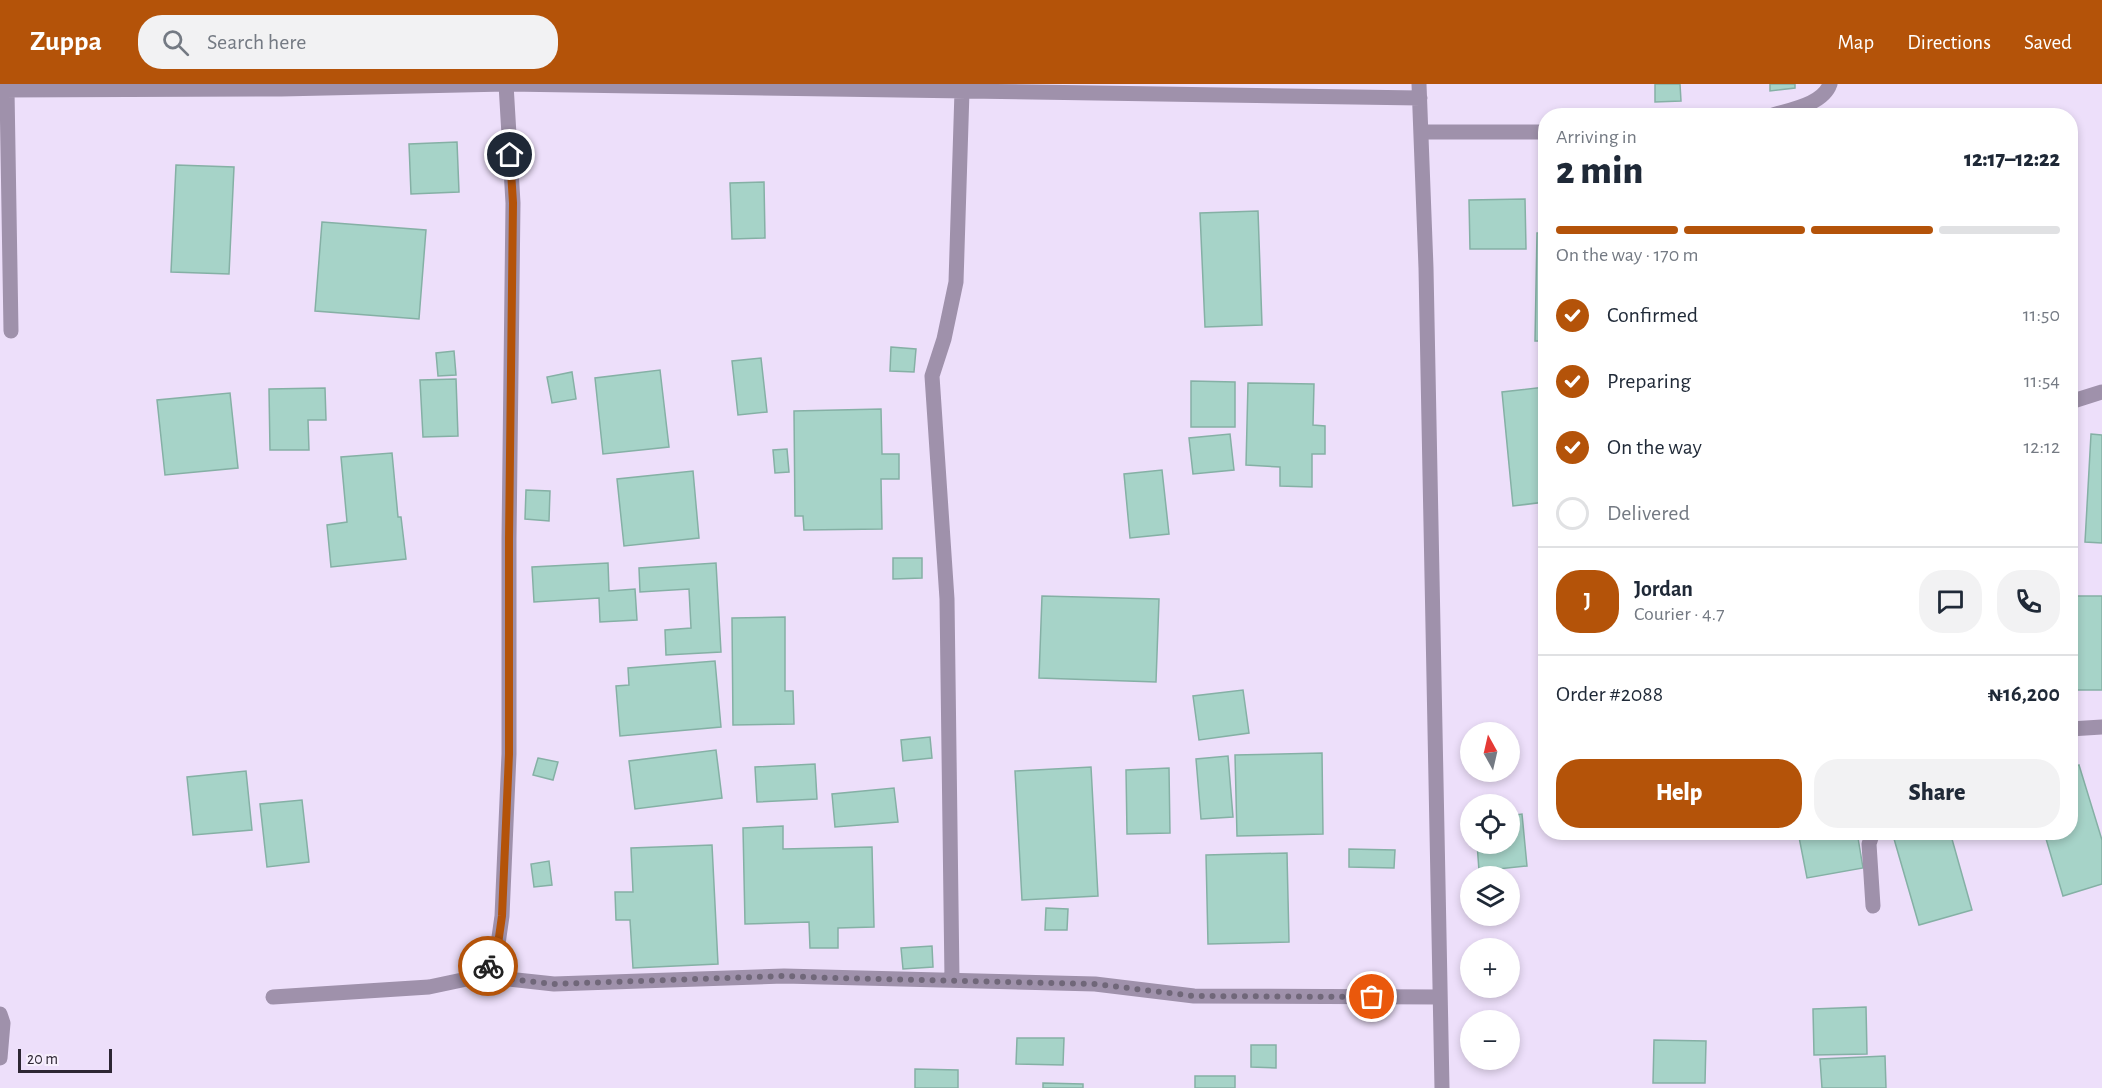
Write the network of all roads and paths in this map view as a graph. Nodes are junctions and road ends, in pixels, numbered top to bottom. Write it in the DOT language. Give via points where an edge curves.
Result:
graph roads {
  1 [pos="506,84"];
  2 [pos="1830,84"];
  3 [pos="281,87"];
  4 [pos="3,90"];
  5 [pos="962,91"];
  6 [pos="1420,91"];
  7 [pos="1795,108"];
  8 [pos="1421,132"];
  9 [pos="1538,132"];
  10 [pos="11,331"];
  11 [pos="2102,392"];
  12 [pos="2078,400"];
  13 [pos="2102,727"];
  14 [pos="2078,728"];
  15 [pos="1870,840"];
  16 [pos="1873,906"];
  17 [pos="481,976"];
  18 [pos="952,980"];
  19 [pos="273,997"];
  20 [pos="1439,997"];
  21 [pos="0,1014"];
  22 [pos="0,1058"];
  23 [pos="1442,1088"];
  1 -- 3 [label="street"];
  1 -- 5 [label="street"];
  1 -- 17 [label="street" via="513,203 509,754 502,916 497,951"];
  2 -- 7 [label="street" via="1814,102"];
  3 -- 4 [label="street"];
  4 -- 10 [label="street"];
  5 -- 6 [label="street"];
  5 -- 18 [label="street" via="956,282 932,376 947,599"];
  6 -- 8 [label="street"];
  8 -- 9 [label="street"];
  8 -- 20 [label="street"];
  11 -- 12 [label="street"];
  13 -- 14 [label="street"];
  15 -- 16 [label="street"];
  17 -- 18 [label="street" via="554,984 784,976"];
  17 -- 19 [label="street" via="429,987"];
  18 -- 20 [label="street" via="1095,984 1194,996"];
  20 -- 23 [label="street"];
  21 -- 22 [label="street"];
}
